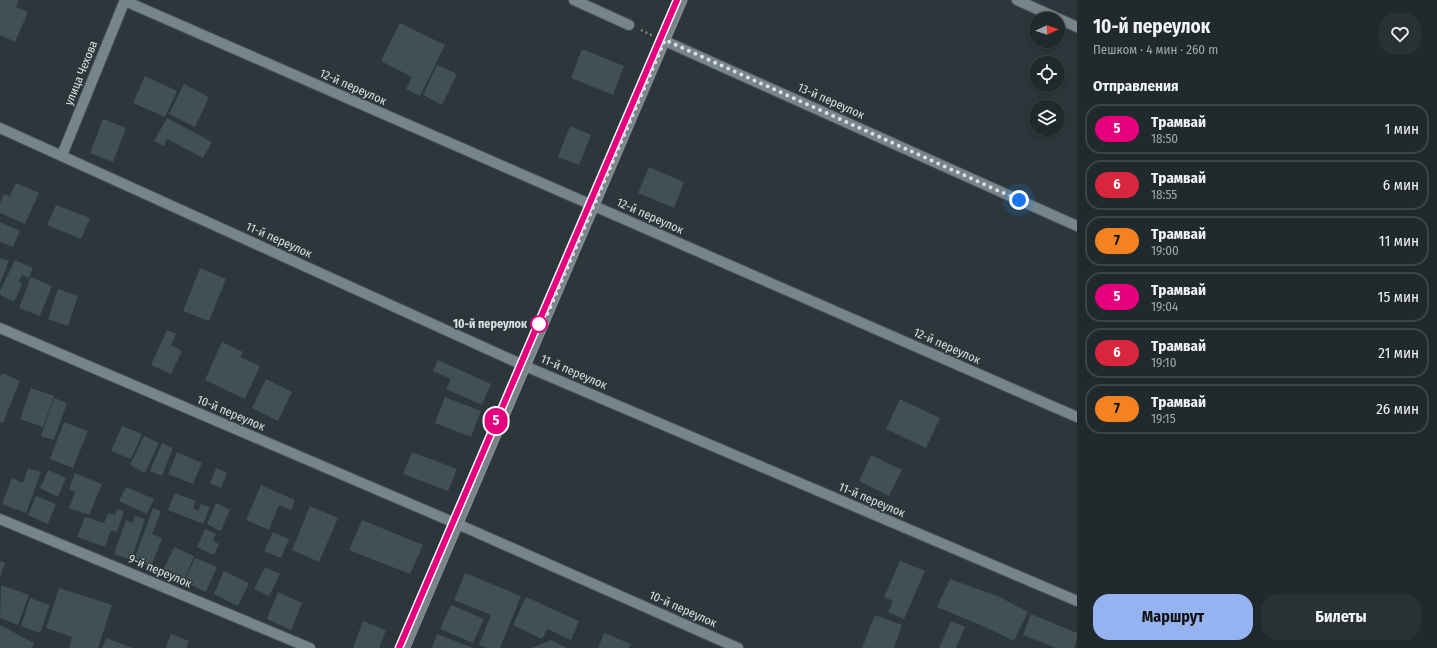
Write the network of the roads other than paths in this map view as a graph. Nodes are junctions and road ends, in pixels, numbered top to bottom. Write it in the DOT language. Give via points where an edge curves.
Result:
graph roads {
  1 [pos="125,0"];
  2 [pos="574,0"];
  3 [pos="682,0"];
  4 [pos="1017,0"];
  5 [pos="629,25"];
  6 [pos="1077,27"];
  7 [pos="665,40"];
  8 [pos="0,128"];
  9 [pos="62,155"];
  10 [pos="594,206"];
  11 [pos="1077,226"];
  12 [pos="0,328"];
  13 [pos="525,366"];
  14 [pos="1077,417"];
  15 [pos="0,519"];
  16 [pos="458,524"];
  17 [pos="1077,601"];
  18 [pos="310,648"];
  19 [pos="404,648"];
  20 [pos="738,648"];
  1 -- 9 [label="street, улица Чехова"];
  1 -- 10 [label="street, 12-й переулок"];
  2 -- 5 [label="street"];
  3 -- 7 [label="street"];
  4 -- 6 [label="street"];
  7 -- 10 [label="street"];
  7 -- 11 [label="street, 13-й переулок"];
  8 -- 9 [label="street, 11-й переулок"];
  9 -- 13 [label="street, 11-й переулок"];
  10 -- 13 [label="street"];
  10 -- 14 [label="street, 12-й переулок"];
  12 -- 16 [label="street, 10-й переулок"];
  13 -- 16 [label="street"];
  13 -- 17 [label="street, 11-й переулок"];
  15 -- 18 [label="street, 9-й переулок"];
  16 -- 19 [label="street"];
  16 -- 20 [label="street, 10-й переулок"];
}
